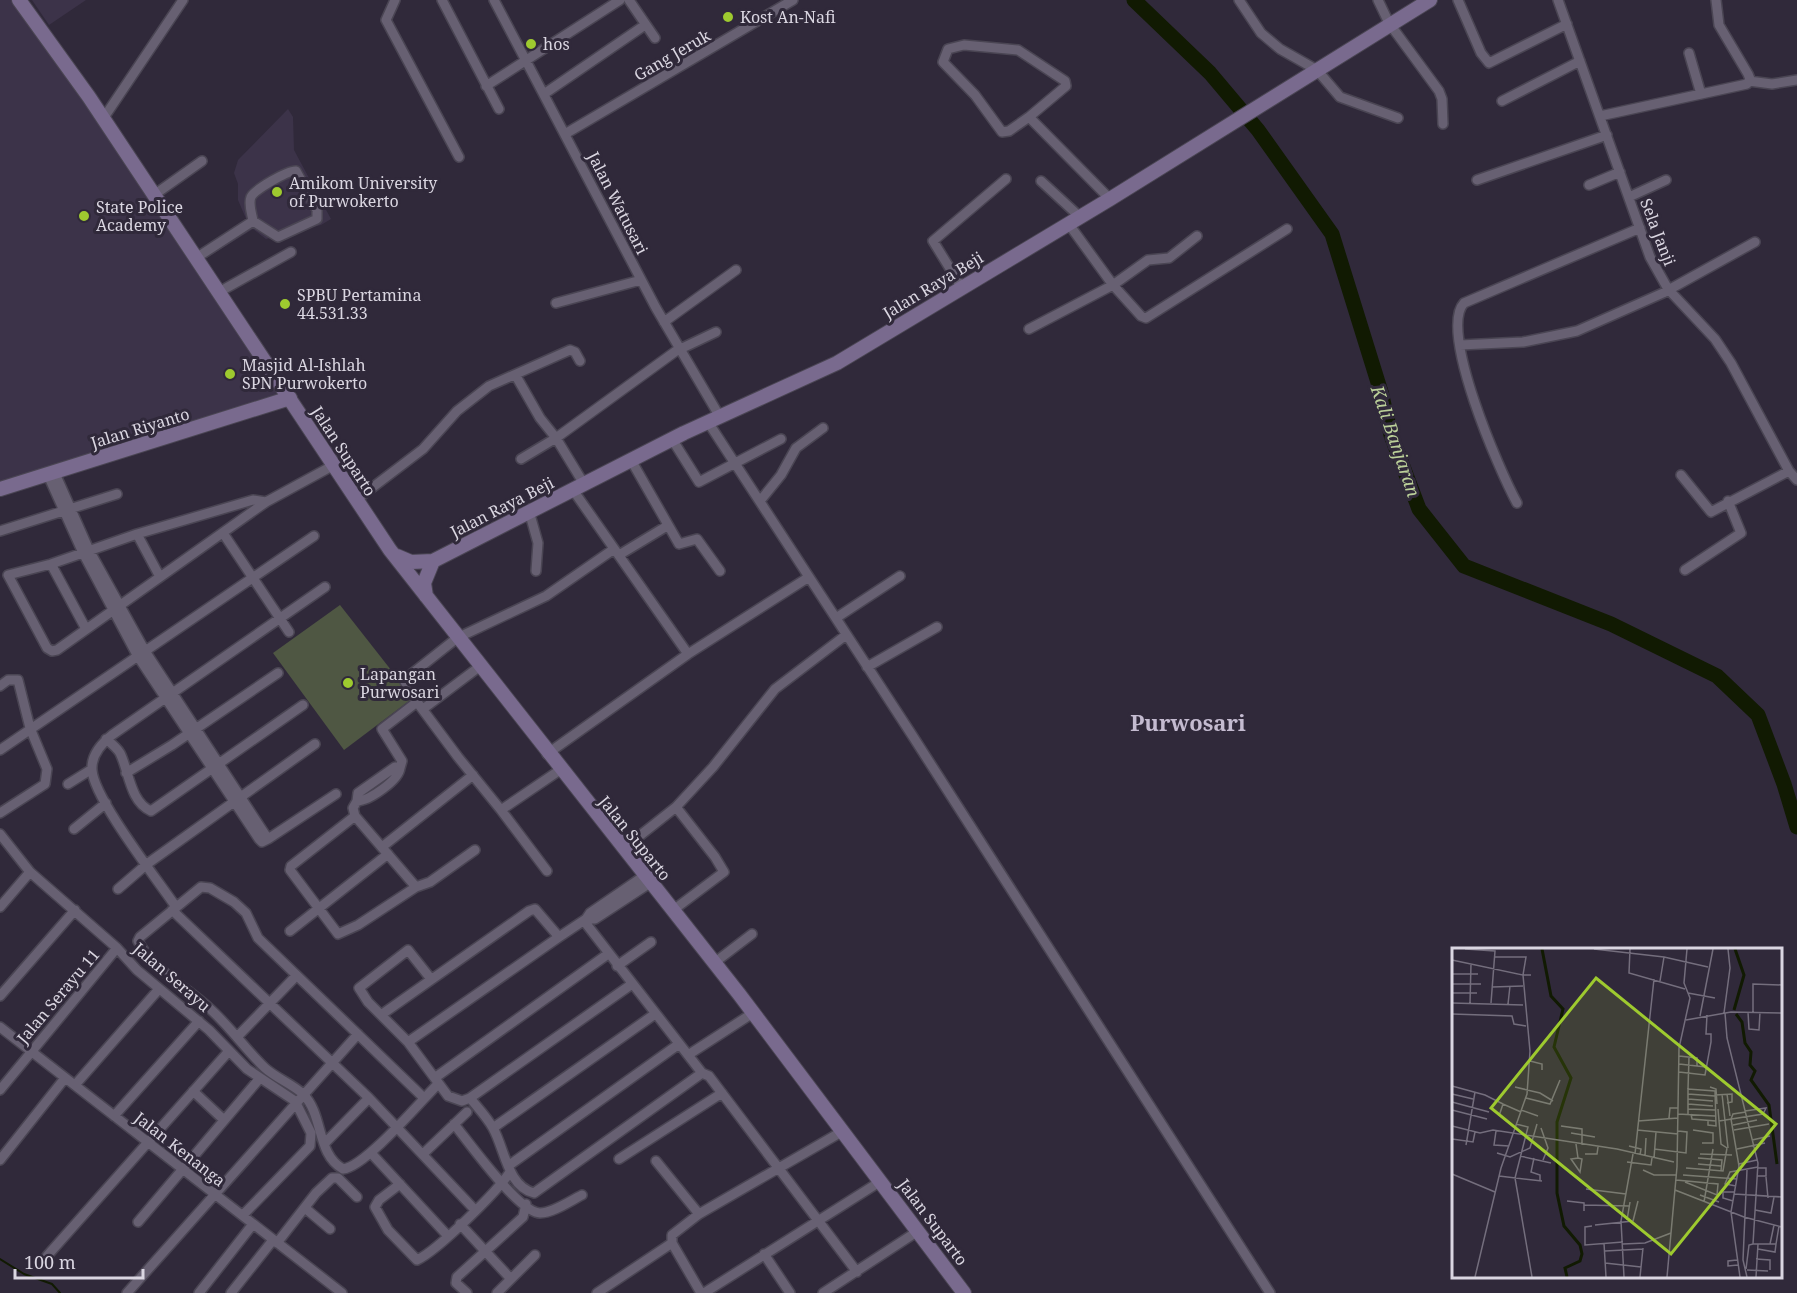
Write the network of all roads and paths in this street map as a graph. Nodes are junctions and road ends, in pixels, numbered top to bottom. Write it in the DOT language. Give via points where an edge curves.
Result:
graph roads {
  1 [pos="19,0"];
  2 [pos="183,0"];
  3 [pos="395,0"];
  4 [pos="442,0"];
  5 [pos="494,0"];
  6 [pos="620,0"];
  7 [pos="629,0"];
  8 [pos="793,0"];
  9 [pos="1239,0"];
  10 [pos="1378,0"];
  11 [pos="1430,0"];
  12 [pos="1458,0"];
  13 [pos="1558,0"];
  14 [pos="1716,0"];
  15 [pos="1389,23"];
  16 [pos="1567,24"];
  17 [pos="645,25"];
  18 [pos="655,38"];
  19 [pos="1689,53"];
  20 [pos="527,61"];
  21 [pos="1580,61"];
  22 [pos="1317,70"];
  23 [pos="1797,80"];
  24 [pos="1749,81"];
  25 [pos="486,86"];
  26 [pos="544,94"];
  27 [pos="1701,94"];
  28 [pos="1502,101"];
  29 [pos="499,109"];
  30 [pos="1600,116"];
  31 [pos="1029,117"];
  32 [pos="103,118"];
  33 [pos="1398,118"];
  34 [pos="1443,124"];
  35 [pos="565,134"];
  36 [pos="1607,135"];
  37 [pos="459,157"];
  38 [pos="202,161"];
  39 [pos="1620,172"];
  40 [pos="1006,179"];
  41 [pos="1477,180"];
  42 [pos="1666,180"];
  43 [pos="1041,181"];
  44 [pos="1588,185"];
  45 [pos="154,195"];
  46 [pos="1629,197"];
  47 [pos="1110,199"];
  48 [pos="1074,220"];
  49 [pos="253,222"];
  50 [pos="1640,228"];
  51 [pos="1287,229"];
  52 [pos="1197,236"];
  53 [pos="1755,242"];
  54 [pos="291,252"];
  55 [pos="196,258"];
  56 [pos="736,270"];
  57 [pos="641,280"];
  58 [pos="1113,285"];
  59 [pos="962,288"];
  60 [pos="1668,289"];
  61 [pos="219,292"];
  62 [pos="556,303"];
  63 [pos="664,322"];
  64 [pos="1029,329"];
  65 [pos="716,332"];
  66 [pos="1460,345"];
  67 [pos="679,350"];
  68 [pos="580,361"];
  69 [pos="516,376"];
  70 [pos="290,398"];
  71 [pos="714,419"];
  72 [pos="823,428"];
  73 [pos="556,438"];
  74 [pos="672,439"];
  75 [pos="781,439"];
  76 [pos="522,459"];
  77 [pos="632,460"];
  78 [pos="734,462"];
  79 [pos="333,465"];
  80 [pos="1789,471"];
  81 [pos="50,472"];
  82 [pos="1681,475"];
  83 [pos="1797,480"];
  84 [pos="578,487"];
  85 [pos="0,489"];
  86 [pos="117,494"];
  87 [pos="356,500"];
  88 [pos="760,501"];
  89 [pos="1728,501"];
  90 [pos="266,502"];
  91 [pos="1517,503"];
  92 [pos="67,510"];
  93 [pos="529,511"];
  94 [pos="667,526"];
  95 [pos="0,531"];
  96 [pos="223,532"];
  97 [pos="137,534"];
  98 [pos="314,536"];
  99 [pos="390,550"];
  100 [pos="86,552"];
  101 [pos="617,552"];
  102 [pos="433,561"];
  103 [pos="51,564"];
  104 [pos="1685,570"];
  105 [pos="536,571"];
  106 [pos="720,571"];
  107 [pos="4,576"];
  108 [pos="900,576"];
  109 [pos="160,577"];
  110 [pos="252,577"];
  111 [pos="809,577"];
  112 [pos="325,587"];
  113 [pos="428,602"];
  114 [pos="116,608"];
  115 [pos="280,618"];
  116 [pos="836,618"];
  117 [pos="937,627"];
  118 [pos="86,629"];
  119 [pos="289,632"];
  120 [pos="846,635"];
  121 [pos="457,638"];
  122 [pos="141,653"];
  123 [pos="688,654"];
  124 [pos="479,667"];
  125 [pos="867,667"];
  126 [pos="278,673"];
  127 [pos="0,686"];
  128 [pos="168,695"];
  129 [pos="303,705"];
  130 [pos="420,706"];
  131 [pos="30,728"];
  132 [pos="193,730"];
  133 [pos="106,740"];
  134 [pos="315,744"];
  135 [pos="0,750"];
  136 [pos="547,754"];
  137 [pos="217,765"];
  138 [pos="92,770"];
  139 [pos="560,770"];
  140 [pos="126,773"];
  141 [pos="473,775"];
  142 [pos="68,784"];
  143 [pos="336,794"];
  144 [pos="238,798"];
  145 [pos="106,803"];
  146 [pos="676,807"];
  147 [pos="501,810"];
  148 [pos="0,813"];
  149 [pos="356,816"];
  150 [pos="74,829"];
  151 [pos="0,834"];
  152 [pos="623,849"];
  153 [pos="385,850"];
  154 [pos="475,850"];
  155 [pos="147,864"];
  156 [pos="547,871"];
  157 [pos="30,872"];
  158 [pos="647,879"];
  159 [pos="416,888"];
  160 [pos="118,889"];
  161 [pos="0,908"];
  162 [pos="318,908"];
  163 [pos="174,909"];
  164 [pos="75,910"];
  165 [pos="672,911"];
  166 [pos="585,920"];
  167 [pos="290,931"];
  168 [pos="752,934"];
  169 [pos="560,937"];
  170 [pos="651,942"];
  171 [pos="117,948"];
  172 [pos="608,954"];
  173 [pos="714,963"];
  174 [pos="617,966"];
  175 [pos="296,976"];
  176 [pos="431,979"];
  177 [pos="632,984"];
  178 [pos="159,989"];
  179 [pos="0,996"];
  180 [pos="270,1003"];
  181 [pos="753,1012"];
  182 [pos="655,1014"];
  183 [pos="381,1015"];
  184 [pos="199,1021"];
  185 [pos="0,1027"];
  186 [pos="358,1034"];
  187 [pos="237,1037"];
  188 [pos="408,1042"];
  189 [pos="679,1044"];
  190 [pos="31,1051"];
  191 [pos="229,1051"];
  192 [pos="688,1056"];
  193 [pos="332,1062"];
  194 [pos="702,1073"];
  195 [pos="65,1078"];
  196 [pos="260,1078"];
  197 [pos="437,1080"];
  198 [pos="75,1085"];
  199 [pos="0,1090"];
  200 [pos="193,1091"];
  201 [pos="722,1093"];
  202 [pos="302,1094"];
  203 [pos="369,1098"];
  204 [pos="424,1098"];
  205 [pos="470,1098"];
  206 [pos="295,1101"];
  207 [pos="467,1112"];
  208 [pos="114,1116"];
  209 [pos="224,1120"];
  210 [pos="454,1124"];
  211 [pos="397,1126"];
  212 [pos="493,1128"];
  213 [pos="843,1131"];
  214 [pos="147,1142"];
  215 [pos="324,1144"];
  216 [pos="371,1153"];
  217 [pos="423,1154"];
  218 [pos="619,1159"];
  219 [pos="0,1160"];
  220 [pos="656,1161"];
  221 [pos="778,1167"];
  222 [pos="182,1168"];
  223 [pos="509,1169"];
  224 [pos="881,1181"];
  225 [pos="400,1184"];
  226 [pos="502,1185"];
  227 [pos="582,1195"];
  228 [pos="215,1196"];
  229 [pos="357,1197"];
  230 [pos="526,1204"];
  231 [pos="305,1208"];
  232 [pos="476,1210"];
  233 [pos="243,1215"];
  234 [pos="699,1215"];
  235 [pos="820,1220"];
  236 [pos="138,1222"];
  237 [pos="253,1224"];
  238 [pos="460,1224"];
  239 [pos="330,1229"];
  240 [pos="918,1231"];
  241 [pos="447,1235"];
  242 [pos="275,1241"];
  243 [pos="672,1243"];
  244 [pos="485,1252"];
  245 [pos="764,1254"];
  246 [pos="536,1255"];
  247 [pos="47,1256"];
  248 [pos="857,1272"];
  249 [pos="511,1279"];
  250 [pos="337,1291"];
  251 [pos="700,1292"];
  252 [pos="128,1293"];
  253 [pos="199,1293"];
  254 [pos="231,1293"];
  255 [pos="467,1293"];
  256 [pos="497,1293"];
  257 [pos="597,1293"];
  258 [pos="790,1293"];
  259 [pos="823,1293"];
  260 [pos="964,1293"];
  261 [pos="1270,1293"];
  1 -- 32 [label="street, Jalan Suparto"];
  2 -- 32 [label="street"];
  3 -- 37 [label="street" via="386,20"];
  4 -- 25 [label="street"];
  5 -- 20 [label="street, Jalan Watusari"];
  6 -- 20 [label="street"];
  7 -- 17 [label="street"];
  8 -- 35 [label="street, Gang Jeruk"];
  9 -- 22 [label="street" via="1254,25 1270,41"];
  10 -- 15 [label="street"];
  11 -- 15 [label="street, Jalan Raya Beji"];
  12 -- 16 [label="street" via="1489,63"];
  13 -- 16 [label="street, Sela Janji"];
  14 -- 24 [label="street" via="1719,25"];
  15 -- 22 [label="street, Jalan Raya Beji"];
  15 -- 34 [label="street" via="1439,91"];
  16 -- 21 [label="street, Sela Janji"];
  17 -- 18 [label="street"];
  17 -- 26 [label="street"];
  19 -- 27 [label="street"];
  20 -- 25 [label="street"];
  20 -- 26 [label="street, Jalan Watusari"];
  21 -- 28 [label="street"];
  21 -- 30 [label="street, Sela Janji"];
  22 -- 33 [label="street" via="1343,99"];
  22 -- 47 [label="street, Jalan Raya Beji"];
  23 -- 24 [label="street" via="1772,84"];
  24 -- 27 [label="street" via="1739,88"];
  25 -- 29 [label="street"];
  26 -- 35 [label="street, Jalan Watusari"];
  27 -- 30 [label="street"];
  30 -- 36 [label="street, Sela Janji"];
  31 -- 31 [label="street" via="1066,86 1065,81 1018,50 964,45 948,49 943,62 975,95 1002,132"];
  31 -- 47 [label="street"];
  32 -- 45 [label="street, Jalan Suparto"];
  35 -- 57 [label="street, Jalan Watusari"];
  36 -- 39 [label="street, Sela Janji"];
  36 -- 41 [label="street"];
  38 -- 45 [label="street"];
  39 -- 44 [label="street"];
  39 -- 46 [label="street, Sela Janji"];
  40 -- 59 [label="street" via="933,241"];
  42 -- 46 [label="street"];
  43 -- 48 [label="street"];
  45 -- 55 [label="street, Jalan Suparto"];
  46 -- 50 [label="street, Sela Janji"];
  47 -- 48 [label="street, Jalan Raya Beji"];
  48 -- 58 [label="street"];
  48 -- 59 [label="street, Jalan Raya Beji"];
  49 -- 49 [label="street" via="250,201 254,193 288,171 296,171 317,210 317,219 278,237"];
  49 -- 55 [label="street"];
  50 -- 60 [label="street, Sela Janji" via="1650,257"];
  50 -- 66 [label="street" via="1464,303 1460,309"];
  51 -- 58 [label="street" via="1146,318"];
  52 -- 58 [label="street" via="1169,258 1148,260"];
  53 -- 60 [label="street"];
  54 -- 61 [label="street"];
  55 -- 61 [label="street, Jalan Suparto"];
  56 -- 63 [label="street"];
  57 -- 62 [label="street"];
  57 -- 63 [label="street, Jalan Watusari"];
  58 -- 64 [label="street"];
  59 -- 71 [label="street, Jalan Raya Beji" via="837,363"];
  60 -- 66 [label="street" via="1577,331 1523,342"];
  60 -- 80 [label="street, Sela Janji" via="1715,339"];
  61 -- 70 [label="street, Jalan Suparto"];
  63 -- 67 [label="street, Jalan Watusari"];
  65 -- 67 [label="street"];
  66 -- 91 [label="street" via="1477,413"];
  67 -- 71 [label="street, Jalan Watusari"];
  67 -- 73 [label="street"];
  68 -- 69 [label="street" via="570,350"];
  69 -- 73 [label="street"];
  69 -- 87 [label="street" via="489,386 468,401 423,449"];
  70 -- 79 [label="street, Jalan Suparto"];
  70 -- 81 [label="street, Jalan Riyanto"];
  71 -- 74 [label="street, Jalan Raya Beji"];
  71 -- 78 [label="street, Jalan Watusari"];
  72 -- 88 [label="street" via="796,448"];
  73 -- 76 [label="street"];
  73 -- 84 [label="street"];
  74 -- 77 [label="street, Jalan Raya Beji"];
  74 -- 78 [label="street" via="699,482"];
  75 -- 78 [label="street"];
  77 -- 84 [label="street, Jalan Raya Beji"];
  77 -- 94 [label="street"];
  78 -- 88 [label="street, Jalan Watusari"];
  79 -- 87 [label="street, Jalan Suparto"];
  79 -- 90 [label="street"];
  80 -- 83 [label="street, Sela Janji"];
  80 -- 89 [label="street"];
  81 -- 85 [label="street, Jalan Riyanto"];
  81 -- 92 [label="street"];
  82 -- 89 [label="street" via="1710,512"];
  84 -- 93 [label="street, Jalan Raya Beji"];
  84 -- 101 [label="street"];
  86 -- 92 [label="street"];
  87 -- 99 [label="street, Jalan Suparto"];
  88 -- 111 [label="street, Jalan Watusari"];
  89 -- 104 [label="street" via="1741,533"];
  90 -- 96 [label="street"];
  90 -- 97 [label="street" via="253,500"];
  92 -- 95 [label="street"];
  92 -- 100 [label="street"];
  93 -- 102 [label="street, Jalan Raya Beji"];
  93 -- 105 [label="street" via="538,543"];
  94 -- 101 [label="street"];
  94 -- 106 [label="street" via="679,544 697,539"];
  96 -- 109 [label="street"];
  96 -- 110 [label="street"];
  97 -- 100 [label="street"];
  97 -- 109 [label="street"];
  98 -- 110 [label="street"];
  99 -- 102 [label="street" via="411,562"];
  99 -- 113 [label="street, Jalan Suparto"];
  100 -- 103 [label="street"];
  100 -- 114 [label="street"];
  101 -- 121 [label="street" via="546,596"];
  101 -- 123 [label="street"];
  102 -- 113 [label="street" via="424,583"];
  103 -- 107 [label="street"];
  103 -- 118 [label="street"];
  107 -- 118 [label="street" via="52,651"];
  108 -- 116 [label="street"];
  109 -- 114 [label="street"];
  110 -- 115 [label="street"];
  110 -- 122 [label="street"];
  111 -- 116 [label="street, Jalan Watusari"];
  111 -- 123 [label="street"];
  112 -- 115 [label="street"];
  113 -- 121 [label="street, Jalan Suparto"];
  114 -- 118 [label="street"];
  114 -- 122 [label="street"];
  115 -- 119 [label="street"];
  115 -- 128 [label="street"];
  116 -- 120 [label="street, Jalan Watusari"];
  117 -- 125 [label="street"];
  120 -- 125 [label="street, Jalan Watusari"];
  120 -- 146 [label="street" via="765,698 713,767"];
  121 -- 124 [label="street, Jalan Suparto"];
  121 -- 130 [label="street" via="404,680"];
  122 -- 128 [label="street"];
  122 -- 131 [label="street"];
  123 -- 136 [label="street"];
  124 -- 130 [label="street"];
  124 -- 136 [label="street, Jalan Suparto"];
  125 -- 261 [label="street, Jalan Watusari"];
  126 -- 132 [label="street"];
  127 -- 131 [label="street" via="8,680 18,680"];
  128 -- 132 [label="street"];
  128 -- 133 [label="street"];
  129 -- 137 [label="street"];
  130 -- 141 [label="street"];
  130 -- 149 [label="street" via="382,729 402,761 398,776 365,800 357,801 353,808"];
  131 -- 135 [label="street"];
  131 -- 148 [label="street" via="48,778 45,784"];
  132 -- 137 [label="street"];
  132 -- 140 [label="street"];
  133 -- 138 [label="street" via="97,752"];
  133 -- 140 [label="street" via="119,752"];
  134 -- 144 [label="street"];
  136 -- 139 [label="street, Jalan Suparto"];
  137 -- 140 [label="street" via="151,811 131,787"];
  137 -- 144 [label="street"];
  138 -- 142 [label="street"];
  138 -- 145 [label="street"];
  139 -- 147 [label="street"];
  139 -- 152 [label="street, Jalan Suparto"];
  141 -- 147 [label="street"];
  141 -- 153 [label="street"];
  143 -- 144 [label="street" via="268,839"];
  144 -- 155 [label="street"];
  145 -- 150 [label="street"];
  145 -- 155 [label="street"];
  146 -- 152 [label="street"];
  146 -- 165 [label="street" via="724,872"];
  147 -- 156 [label="street"];
  149 -- 153 [label="street"];
  149 -- 162 [label="street" via="291,866 290,870"];
  151 -- 157 [label="street, Jalan Serayu"];
  152 -- 158 [label="street, Jalan Suparto"];
  153 -- 159 [label="street"];
  153 -- 162 [label="street"];
  154 -- 159 [label="street"];
  155 -- 160 [label="street"];
  155 -- 163 [label="street"];
  157 -- 161 [label="street"];
  157 -- 164 [label="street, Jalan Serayu"];
  158 -- 165 [label="street, Jalan Suparto"];
  158 -- 166 [label="street" via="595,919"];
  159 -- 162 [label="street" via="340,934"];
  162 -- 167 [label="street"];
  163 -- 175 [label="street" via="201,888 220,893 246,913 258,938"];
  163 -- 180 [label="street"];
  163 -- 187 [label="street" via="138,941 170,977 208,1007"];
  164 -- 171 [label="street, Jalan Serayu"];
  164 -- 179 [label="street"];
  165 -- 173 [label="street, Jalan Suparto"];
  166 -- 169 [label="street"];
  166 -- 172 [label="street"];
  168 -- 173 [label="street"];
  169 -- 176 [label="street" via="535,909"];
  169 -- 188 [label="street"];
  170 -- 174 [label="street"];
  171 -- 178 [label="street, Jalan Serayu"];
  171 -- 190 [label="street, Jalan Serayu 11"];
  172 -- 174 [label="street"];
  172 -- 197 [label="street"];
  173 -- 181 [label="street, Jalan Suparto"];
  174 -- 177 [label="street"];
  175 -- 180 [label="street"];
  175 -- 186 [label="street"];
  176 -- 183 [label="street"];
  176 -- 183 [label="street" via="412,952 408,950 399,956 359,988"];
  177 -- 182 [label="street"];
  177 -- 205 [label="street"];
  178 -- 184 [label="street, Jalan Serayu"];
  178 -- 198 [label="street"];
  180 -- 187 [label="street"];
  180 -- 193 [label="street"];
  181 -- 192 [label="street"];
  181 -- 213 [label="street, Jalan Suparto"];
  182 -- 189 [label="street"];
  182 -- 212 [label="street"];
  183 -- 188 [label="street"];
  184 -- 191 [label="street, Jalan Serayu"];
  184 -- 208 [label="street"];
  185 -- 190 [label="street, Jalan Kenanga"];
  186 -- 193 [label="street"];
  186 -- 204 [label="street"];
  187 -- 202 [label="street" via="263,1066"];
  188 -- 197 [label="street"];
  189 -- 192 [label="street"];
  189 -- 223 [label="street"];
  190 -- 195 [label="street, Jalan Kenanga"];
  190 -- 199 [label="street, Jalan Serayu 11"];
  191 -- 196 [label="street, Jalan Serayu"];
  191 -- 200 [label="street"];
  192 -- 194 [label="street"];
  193 -- 202 [label="street"];
  193 -- 203 [label="street"];
  194 -- 201 [label="street"];
  194 -- 223 [label="street" via="534,1193"];
  195 -- 198 [label="street, Jalan Kenanga"];
  195 -- 219 [label="street"];
  196 -- 206 [label="street, Jalan Serayu"];
  196 -- 209 [label="street"];
  197 -- 204 [label="street"];
  197 -- 205 [label="street" via="455,1100"];
  198 -- 208 [label="street, Jalan Kenanga"];
  200 -- 209 [label="street"];
  200 -- 214 [label="street"];
  201 -- 218 [label="street"];
  201 -- 221 [label="street"];
  202 -- 206 [label="street"];
  202 -- 215 [label="street" via="316,1116"];
  203 -- 211 [label="street"];
  203 -- 215 [label="street"];
  204 -- 211 [label="street"];
  205 -- 212 [label="street"];
  206 -- 228 [label="street"];
  206 -- 233 [label="street" via="311,1133 310,1146"];
  207 -- 210 [label="street"];
  208 -- 214 [label="street, Jalan Kenanga"];
  209 -- 222 [label="street"];
  210 -- 217 [label="street"];
  210 -- 226 [label="street"];
  211 -- 216 [label="street"];
  211 -- 217 [label="street"];
  212 -- 223 [label="street"];
  213 -- 221 [label="street"];
  213 -- 224 [label="street, Jalan Suparto"];
  214 -- 222 [label="street, Jalan Kenanga"];
  214 -- 247 [label="street"];
  215 -- 216 [label="street" via="329,1157 343,1169 351,1168"];
  216 -- 225 [label="street"];
  217 -- 232 [label="street"];
  220 -- 234 [label="street"];
  221 -- 234 [label="street"];
  221 -- 235 [label="street"];
  222 -- 228 [label="street, Jalan Kenanga"];
  222 -- 236 [label="street"];
  223 -- 226 [label="street"];
  224 -- 235 [label="street"];
  224 -- 240 [label="street, Jalan Suparto"];
  225 -- 241 [label="street"];
  225 -- 241 [label="street" via="379,1200 375,1208 395,1237 417,1260"];
  226 -- 230 [label="street"];
  226 -- 232 [label="street"];
  227 -- 230 [label="street" via="541,1213"];
  228 -- 233 [label="street, Jalan Kenanga"];
  228 -- 252 [label="street"];
  229 -- 231 [label="street" via="338,1178 332,1178"];
  230 -- 244 [label="street" via="524,1217"];
  231 -- 239 [label="street"];
  231 -- 242 [label="street"];
  232 -- 238 [label="street"];
  233 -- 237 [label="street, Jalan Kenanga"];
  234 -- 243 [label="street" via="672,1235"];
  235 -- 245 [label="street"];
  235 -- 248 [label="street"];
  237 -- 242 [label="street, Jalan Kenanga"];
  237 -- 253 [label="street"];
  238 -- 241 [label="street"];
  238 -- 244 [label="street"];
  240 -- 248 [label="street"];
  240 -- 260 [label="street, Jalan Suparto"];
  242 -- 250 [label="street, Jalan Kenanga"];
  242 -- 254 [label="street"];
  243 -- 251 [label="street"];
  243 -- 257 [label="street"];
  244 -- 249 [label="street"];
  244 -- 255 [label="street" via="457,1277 456,1283"];
  245 -- 251 [label="street"];
  245 -- 258 [label="street"];
  246 -- 249 [label="street"];
  248 -- 259 [label="street"];
  249 -- 256 [label="street"];
}
